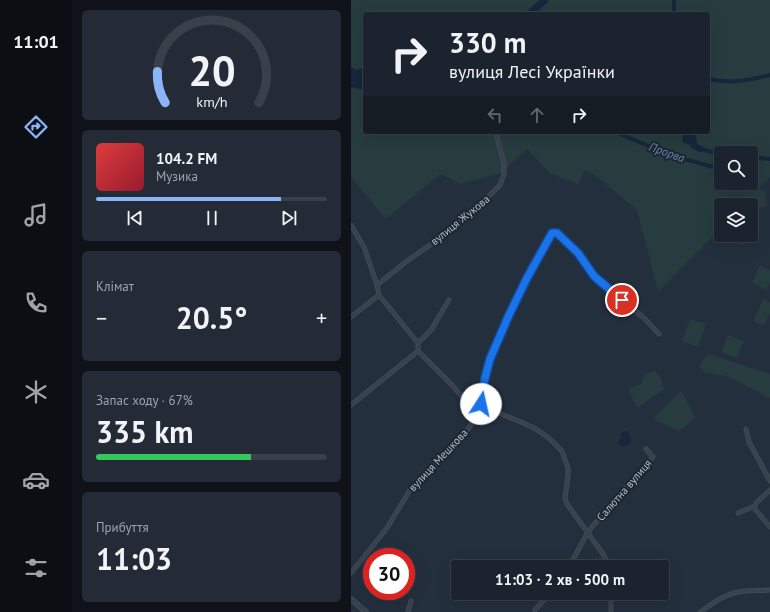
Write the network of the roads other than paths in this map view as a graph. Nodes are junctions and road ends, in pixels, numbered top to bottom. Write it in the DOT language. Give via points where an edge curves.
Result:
graph roads {
  1 [pos="496,134"];
  2 [pos="351,226"];
  3 [pos="377,285"];
  4 [pos="379,295"];
  5 [pos="449,300"];
  6 [pos="351,317"];
  7 [pos="659,334"];
  8 [pos="418,343"];
  9 [pos="419,351"];
  10 [pos="481,404"];
  11 [pos="351,405"];
  12 [pos="478,412"];
  13 [pos="746,429"];
  14 [pos="646,449"];
  15 [pos="770,481"];
  16 [pos="770,490"];
  17 [pos="755,506"];
  18 [pos="738,514"];
  19 [pos="770,527"];
  20 [pos="588,532"];
  21 [pos="573,560"];
  22 [pos="606,560"];
  23 [pos="351,573"];
  24 [pos="770,590"];
  25 [pos="351,599"];
  26 [pos="544,600"];
  27 [pos="611,600"];
  28 [pos="411,601"];
  29 [pos="535,610"];
  30 [pos="366,612"];
  31 [pos="408,612"];
  32 [pos="611,612"];
  33 [pos="700,612"];
  1 -- 3 [label="street, вулиця Жукова" via="504,164 500,185 444,235"];
  2 -- 3 [label="street" via="364,247"];
  3 -- 4 [label="street"];
  4 -- 6 [label="street"];
  4 -- 8 [label="street"];
  5 -- 8 [label="street" via="431,330"];
  7 -- 10 [label="street, вулиця Мешкова" via="594,276 578,253 557,233 552,233 527,278 490,359"];
  8 -- 9 [label="street"];
  9 -- 11 [label="street"];
  9 -- 12 [label="street"];
  10 -- 12 [label="street, вулиця Мешкова"];
  10 -- 20 [label="street, Салютна вулиця" via="536,429 562,451 568,468 565,498"];
  12 -- 23 [label="street, вулиця Мешкова" via="461,440 410,490 387,528"];
  13 -- 15 [label="street" via="749,442"];
  14 -- 20 [label="street, Салютна вулиця" via="653,456"];
  16 -- 17 [label="street"];
  17 -- 18 [label="street"];
  17 -- 19 [label="street"];
  20 -- 21 [label="street, Салютна вулиця"];
  20 -- 22 [label="street, Салютна вулиця"];
  24 -- 33 [label="street" via="739,592 711,604"];
  25 -- 30 [label="street"];
  26 -- 29 [label="street"];
  27 -- 32 [label="street"];
  28 -- 31 [label="street"];
}
